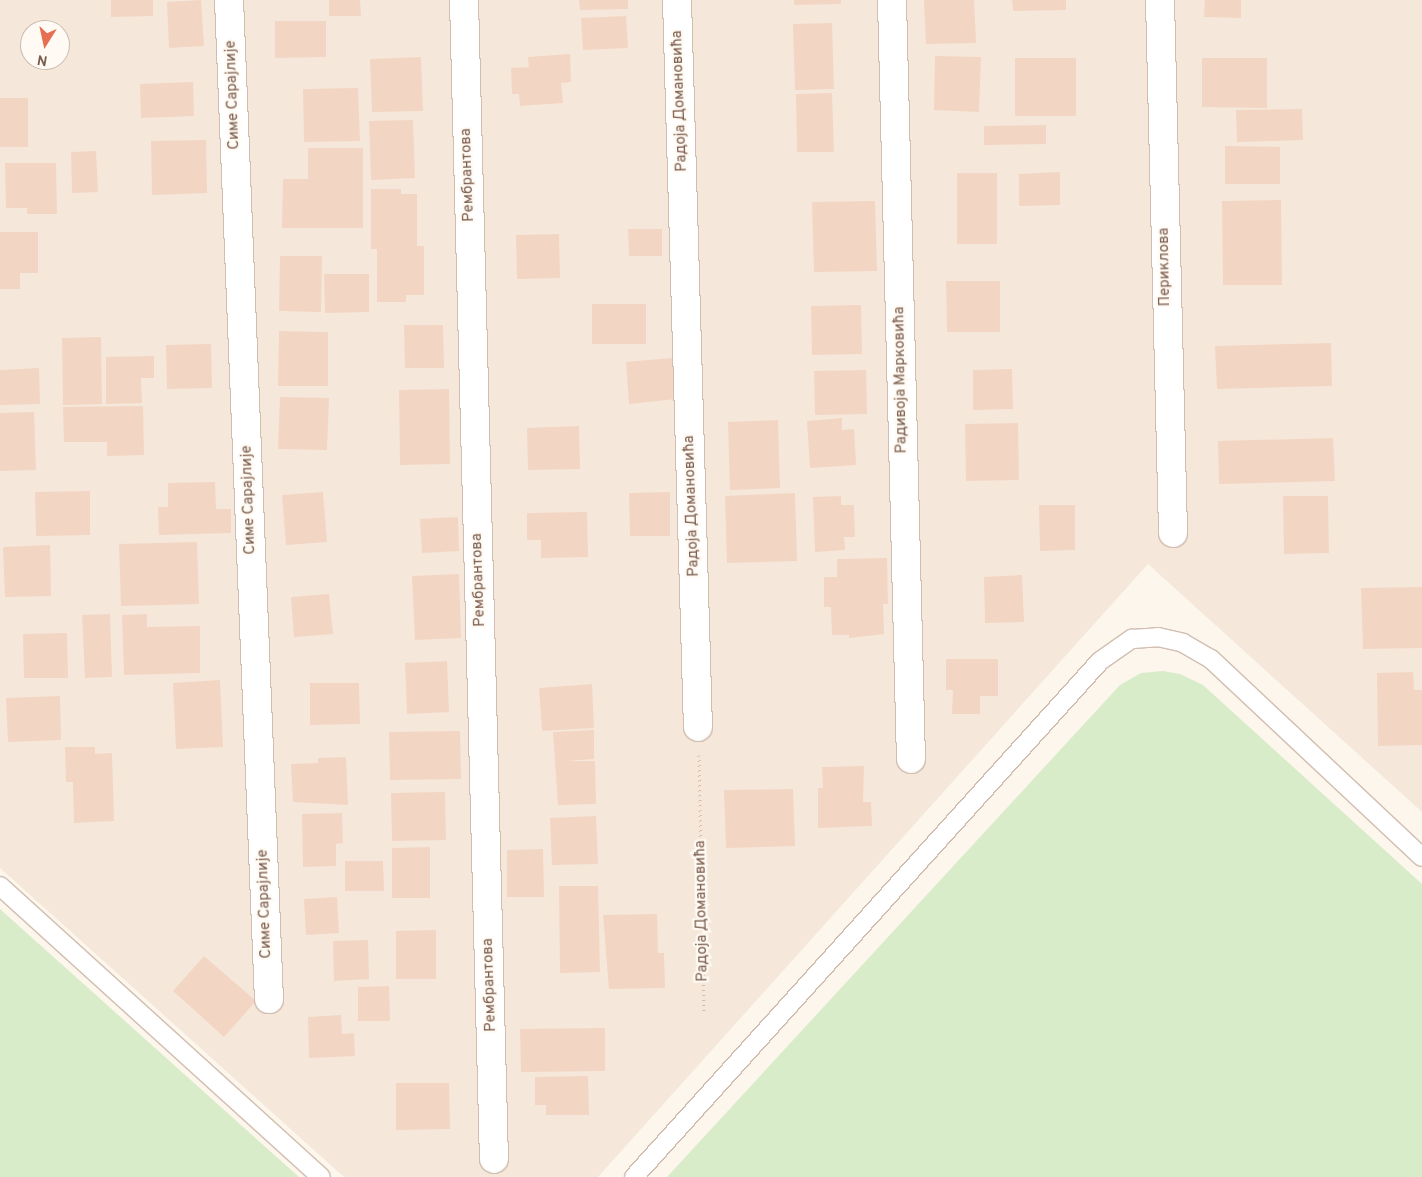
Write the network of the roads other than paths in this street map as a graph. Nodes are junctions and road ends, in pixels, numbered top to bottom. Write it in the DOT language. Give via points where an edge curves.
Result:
graph roads {
  1 [pos="229,0"];
  2 [pos="464,0"];
  3 [pos="678,0"];
  4 [pos="892,0"];
  5 [pos="1160,0"];
  6 [pos="1173,533"];
  7 [pos="698,726"];
  8 [pos="911,760"];
  9 [pos="1422,857"];
  10 [pos="0,886"];
  11 [pos="269,999"];
  12 [pos="494,1159"];
  13 [pos="321,1177"];
  14 [pos="634,1177"];
  1 -- 11 [label="street, Симе Сарајлије"];
  2 -- 12 [label="street, Рембрантова"];
  3 -- 7 [label="street, Радоја Домановића"];
  4 -- 8 [label="street, Радивоја Марковића"];
  5 -- 6 [label="street, Периклова"];
  9 -- 14 [label="lane" via="1211,659 1183,643 1158,637 1132,639 1100,661"];
  10 -- 13 [label="lane"];
}
